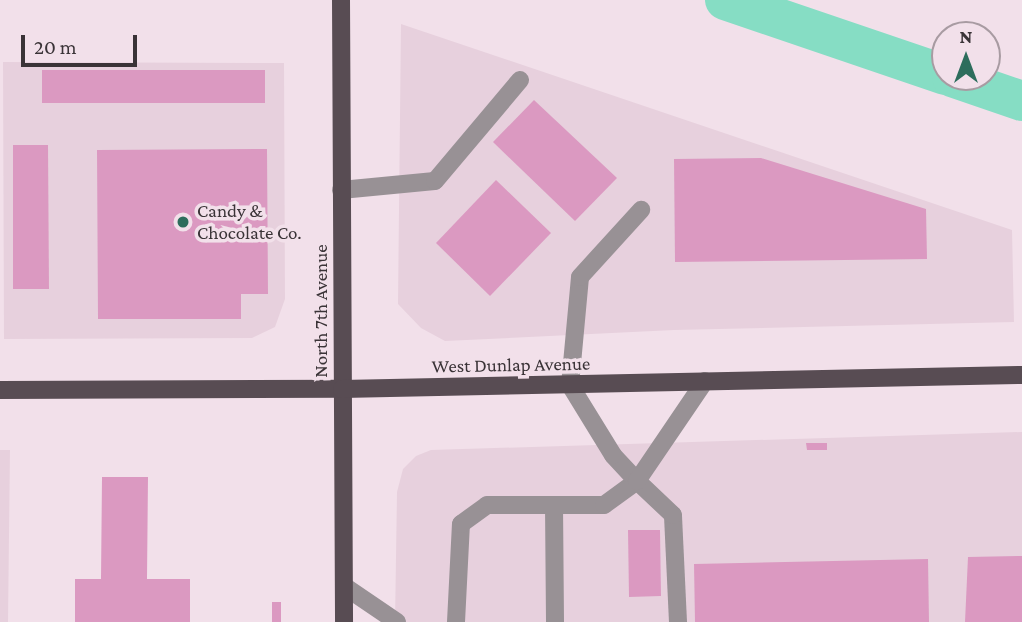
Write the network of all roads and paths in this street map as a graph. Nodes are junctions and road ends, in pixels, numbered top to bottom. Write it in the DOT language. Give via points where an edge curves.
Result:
graph roads {
  1 [pos="341,0"];
  2 [pos="520,80"];
  3 [pos="341,190"];
  4 [pos="641,210"];
  5 [pos="1022,375"];
  6 [pos="705,381"];
  7 [pos="570,384"];
  8 [pos="342,389"];
  9 [pos="0,390"];
  10 [pos="637,481"];
  11 [pos="554,505"];
  12 [pos="344,586"];
  13 [pos="344,622"];
  14 [pos="397,622"];
  15 [pos="456,622"];
  16 [pos="555,622"];
  17 [pos="678,622"];
  1 -- 3 [label="main road, North 7th Avenue"];
  2 -- 3 [label="lane" via="435,181"];
  3 -- 8 [label="main road, North 7th Avenue"];
  4 -- 7 [label="lane" via="580,277"];
  5 -- 6 [label="main road, West Dunlap Avenue"];
  6 -- 7 [label="main road, West Dunlap Avenue"];
  6 -- 10 [label="lane"];
  7 -- 8 [label="main road, West Dunlap Avenue"];
  7 -- 10 [label="lane" via="613,455"];
  8 -- 9 [label="main road, West Dunlap Avenue"];
  8 -- 12 [label="main road, North 7th Avenue"];
  10 -- 11 [label="lane" via="604,505"];
  10 -- 17 [label="lane" via="673,515"];
  11 -- 15 [label="lane" via="487,505 461,524"];
  11 -- 16 [label="lane"];
  12 -- 13 [label="main road, North 7th Avenue"];
  12 -- 14 [label="lane"];
}
